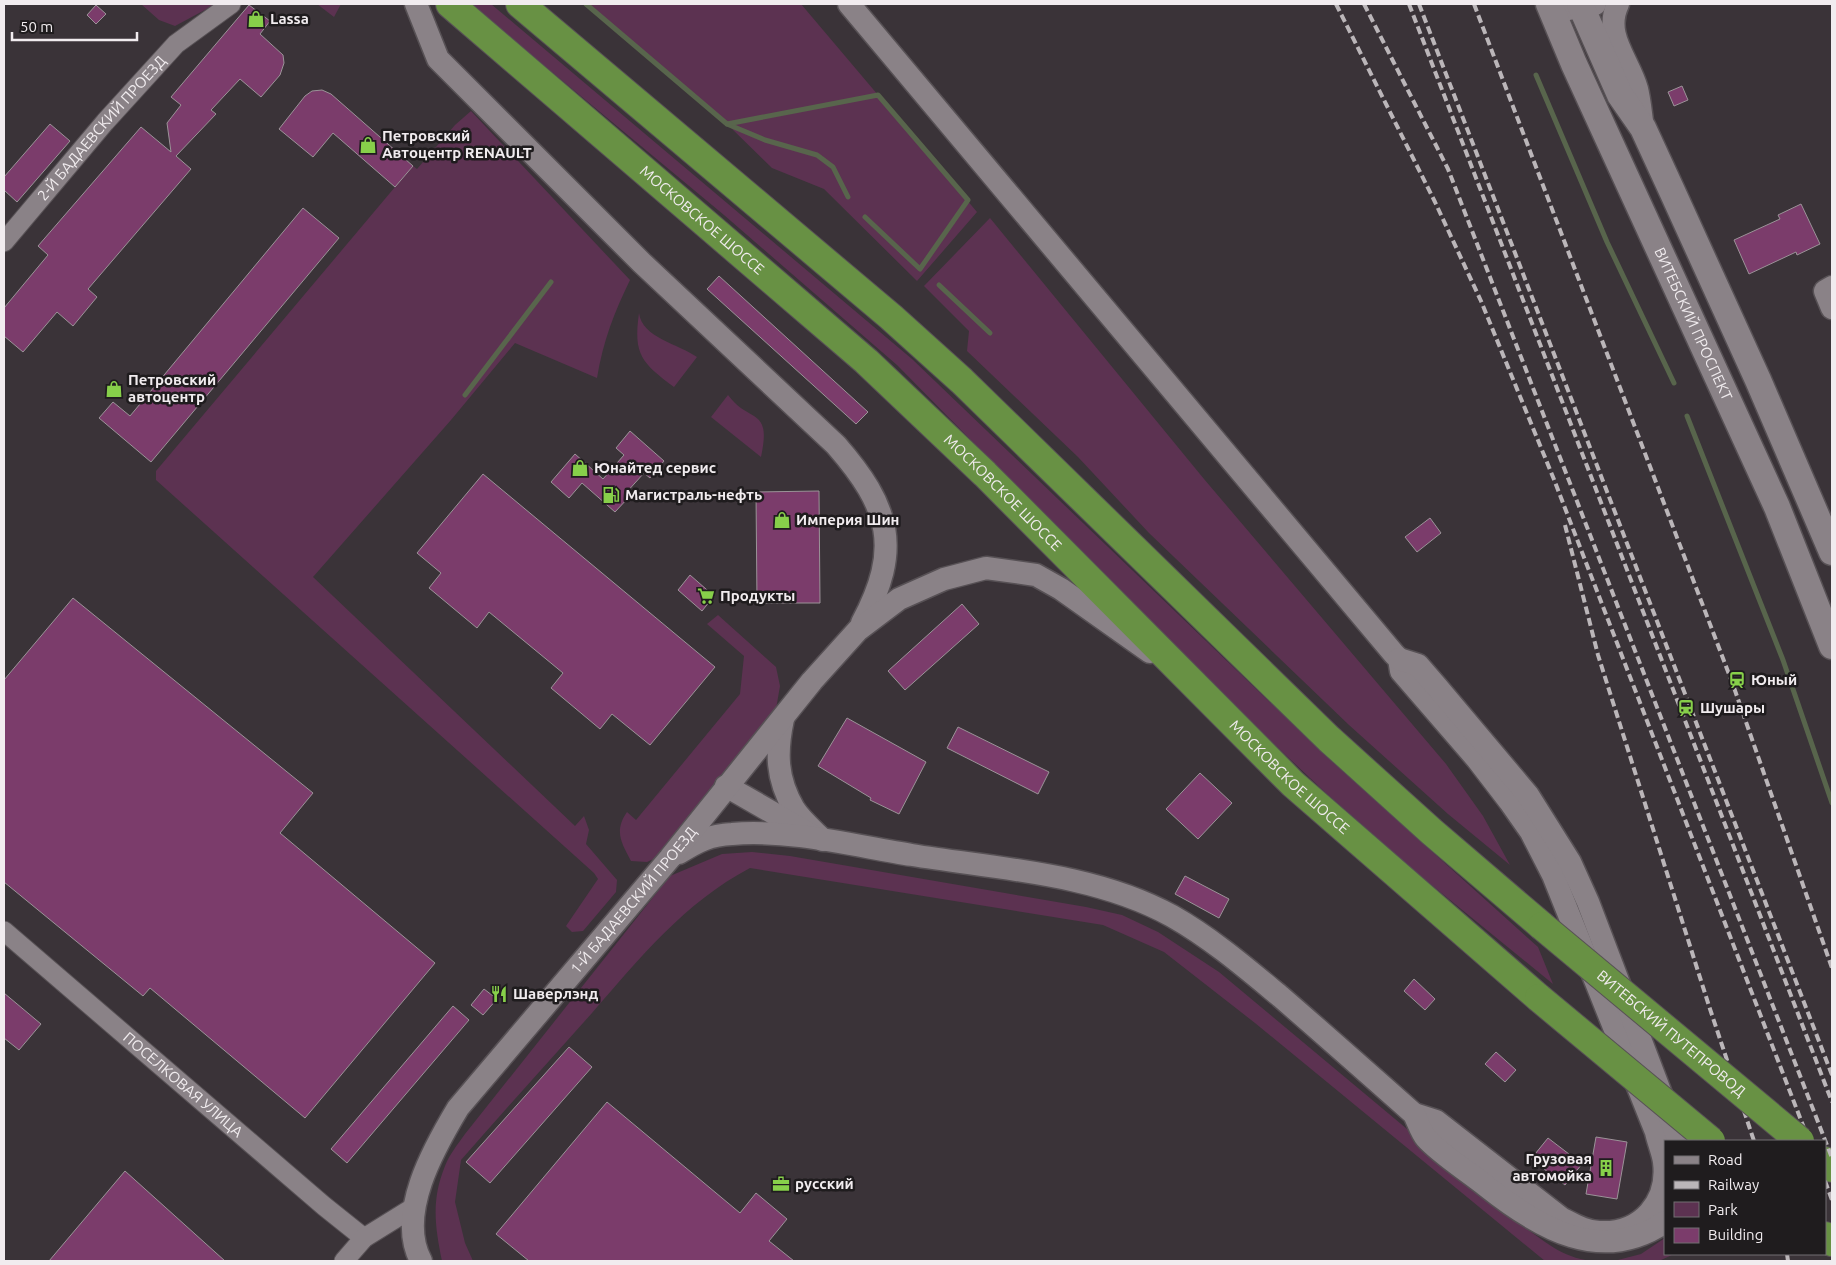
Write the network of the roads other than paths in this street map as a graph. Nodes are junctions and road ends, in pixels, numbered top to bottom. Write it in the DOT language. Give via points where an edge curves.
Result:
graph roads {
  1 [pos="231,4"];
  2 [pos="416,4"];
  3 [pos="450,4"];
  4 [pos="520,4"];
  5 [pos="530,4"];
  6 [pos="849,4"];
  7 [pos="1618,4"];
  8 [pos="1570,6"];
  9 [pos="547,26"];
  10 [pos="1643,128"];
  11 [pos="4,242"];
  12 [pos="1832,287"];
  13 [pos="1832,308"];
  14 [pos="1832,552"];
  15 [pos="858,630"];
  16 [pos="1832,646"];
  17 [pos="1399,659"];
  18 [pos="1187,679"];
  19 [pos="784,715"];
  20 [pos="726,786"];
  21 [pos="824,840"];
  22 [pos="670,858"];
  23 [pos="4,931"];
  24 [pos="1414,1114"];
  25 [pos="1678,1140"];
  26 [pos="1710,1140"];
  27 [pos="1799,1140"];
  28 [pos="414,1207"];
  29 [pos="1664,1223"];
  30 [pos="364,1238"];
  31 [pos="344,1261"];
  32 [pos="421,1261"];
  1 -- 11 [label="street, 2-Й БАДАЕВСКИЙ ПРОЕЗД" via="176,44"];
  2 -- 15 [label="street" via="438,59 642,263 836,445 855,467 878,505 887,546 883,577"];
  3 -- 18 [label="highway, МОСКОВСКОЕ ШОССЕ" via="866,361 985,474"];
  4 -- 9 [label="highway"];
  5 -- 9 [label="street"];
  6 -- 17 [label="street"];
  7 -- 10 [label="street" via="1612,17 1614,34 1637,88"];
  8 -- 10 [label="main road, ВИТЕБСКИЙ ПРОСПЕКТ" via="1620,95"];
  8 -- 16 [label="main road, ВИТЕБСКИЙ ПРОСПЕКТ" via="1646,224 1776,506"];
  9 -- 27 [label="highway, ВИТЕБСКИЙ ПУТЕПРОВОД, bridge" via="962,381 1329,739 1432,832"];
  10 -- 14 [label="main road, ВИТЕБСКИЙ ПРОСПЕКТ"];
  12 -- 13 [label="street" via="1825,291"];
  15 -- 18 [label="street" via="899,600 944,579 986,568 1012,570 1046,578"];
  15 -- 19 [label="street, 1-Й БАДАЕВСКИЙ ПРОЕЗД"];
  17 -- 24 [label="street" via="1401,671 1510,802 1531,832 1553,875 1656,1132 1664,1162 1661,1198 1651,1214 1636,1225 1601,1232 1582,1229 1561,1218 1436,1121"];
  17 -- 25 [label="street" via="1418,665 1528,795 1570,862"];
  18 -- 26 [label="highway, МОСКОВСКОЕ ШОССЕ, bridge" via="1293,784"];
  19 -- 20 [label="street, 1-Й БАДАЕВСКИЙ ПРОЕЗД"];
  19 -- 21 [label="street" via="777,746 780,773 795,809"];
  20 -- 21 [label="street"];
  20 -- 22 [label="street, 1-Й БАДАЕВСКИЙ ПРОЕЗД"];
  21 -- 22 [label="street" via="733,834 704,838"];
  21 -- 24 [label="street" via="1053,877 1101,888 1171,916 1217,946 1265,984"];
  22 -- 28 [label="street, 1-Й БАДАЕВСКИЙ ПРОЕЗД" via="458,1108 432,1151"];
  23 -- 30 [label="street, ПОСЕЛКОВАЯ УЛИЦА"];
  24 -- 29 [label="street" via="1426,1138 1536,1226 1561,1241 1599,1250 1622,1248 1651,1235"];
  28 -- 30 [label="street"];
  28 -- 32 [label="street" via="414,1230"];
  30 -- 31 [label="street"];
}
